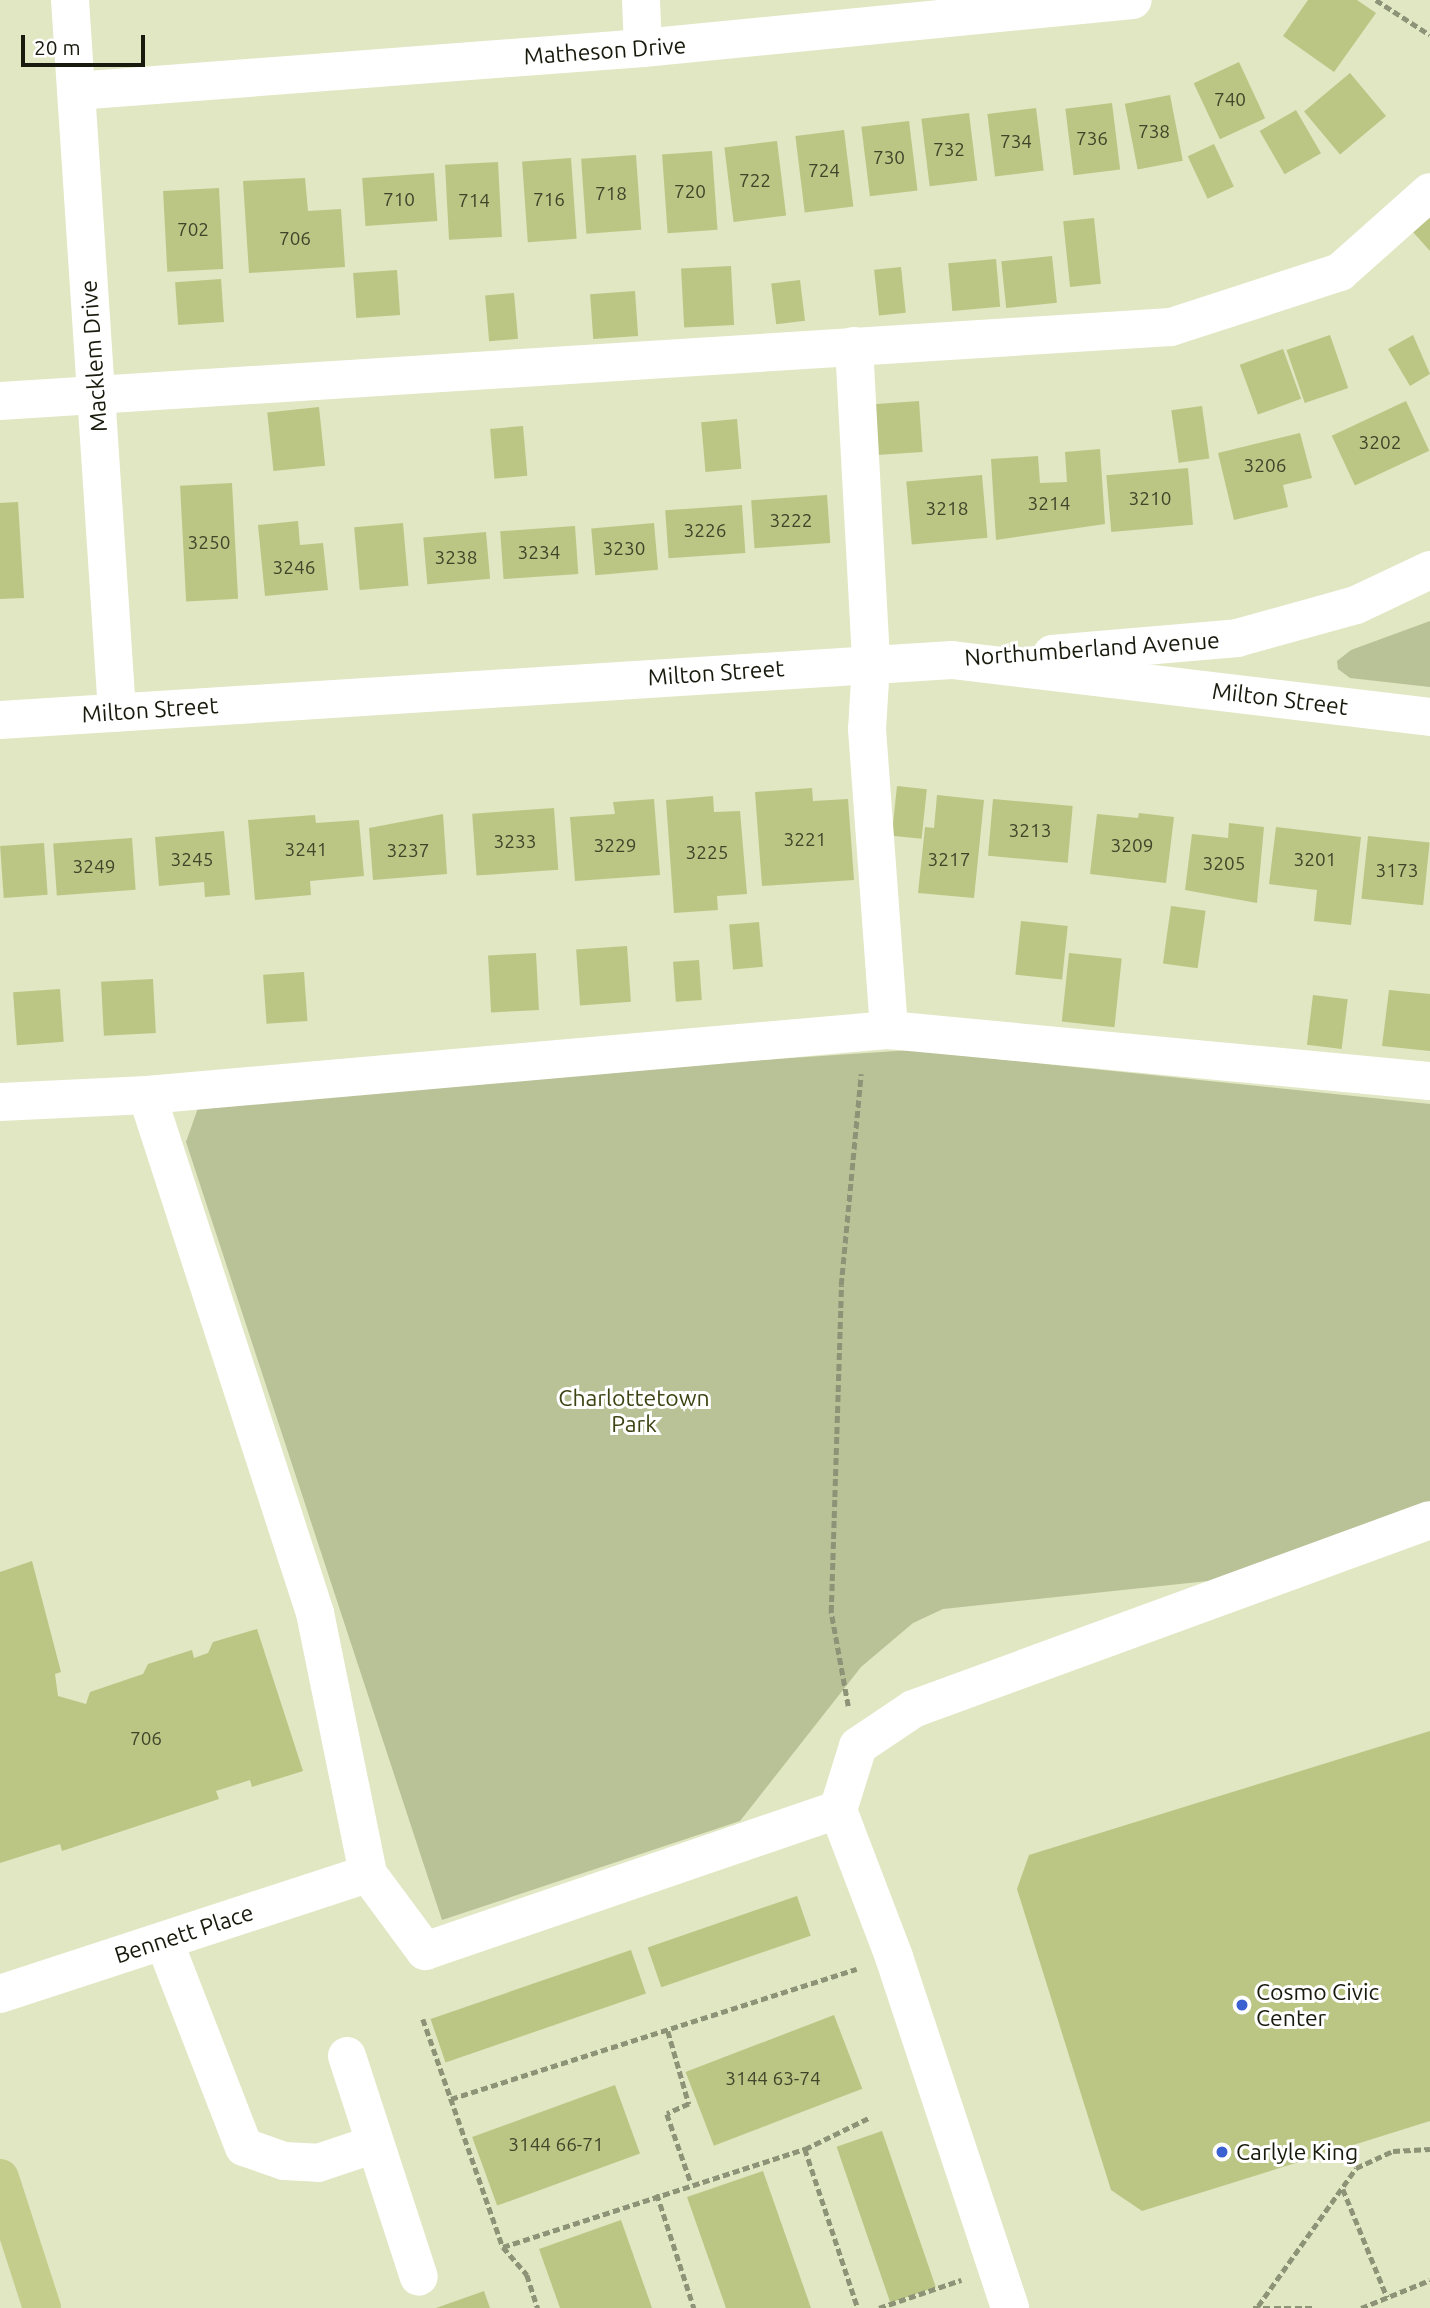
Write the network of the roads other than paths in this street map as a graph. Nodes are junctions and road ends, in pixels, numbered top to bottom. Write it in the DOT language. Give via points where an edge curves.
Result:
graph roads {
  1 [pos="70,0"];
  2 [pos="640,0"];
  3 [pos="1133,0"];
  4 [pos="643,48"];
  5 [pos="76,91"];
  6 [pos="1430,192"];
  7 [pos="854,346"];
  8 [pos="96,394"];
  9 [pos="0,401"];
  10 [pos="1430,570"];
  11 [pos="952,660"];
  12 [pos="871,664"];
  13 [pos="117,712"];
  14 [pos="1430,717"];
  15 [pos="0,720"];
  16 [pos="878,1031"];
  17 [pos="1430,1081"];
  18 [pos="147,1095"];
  19 [pos="0,1102"];
  20 [pos="1430,1520"];
  21 [pos="838,1810"];
  22 [pos="368,1874"];
  23 [pos="164,1941"];
  24 [pos="0,1994"];
  25 [pos="346,2056"];
  26 [pos="375,2144"];
  27 [pos="0,2178"];
  28 [pos="419,2277"];
  29 [pos="42,2308"];
  30 [pos="1010,2308"];
  1 -- 5 [label="street, Macklem Drive"];
  2 -- 4 [label="street"];
  3 -- 4 [label="street, Matheson Drive"];
  4 -- 5 [label="street, Matheson Drive"];
  5 -- 8 [label="street, Macklem Drive"];
  6 -- 7 [label="street" via="1340,272 1171,327"];
  7 -- 8 [label="street"];
  7 -- 12 [label="street"];
  8 -- 9 [label="street"];
  8 -- 13 [label="street, Macklem Drive"];
  10 -- 11 [label="street, Northumberland Avenue" via="1356,605 1237,638"];
  11 -- 12 [label="street, Milton Street"];
  11 -- 14 [label="street, Milton Street"];
  12 -- 13 [label="street, Milton Street"];
  12 -- 16 [label="street" via="867,729"];
  13 -- 15 [label="street, Milton Street"];
  16 -- 17 [label="street"];
  16 -- 18 [label="street"];
  18 -- 19 [label="street"];
  18 -- 22 [label="street" via="315,1612"];
  20 -- 21 [label="street" via="914,1709 858,1746"];
  21 -- 22 [label="street" via="425,1951"];
  21 -- 30 [label="street" via="894,1957"];
  22 -- 23 [label="street, Bennett Place"];
  23 -- 24 [label="street, Bennett Place"];
  23 -- 26 [label="street" via="244,2147 284,2161 318,2163"];
  25 -- 26 [label="street"];
  26 -- 28 [label="street"];
  27 -- 29 [label="main road"];
}
